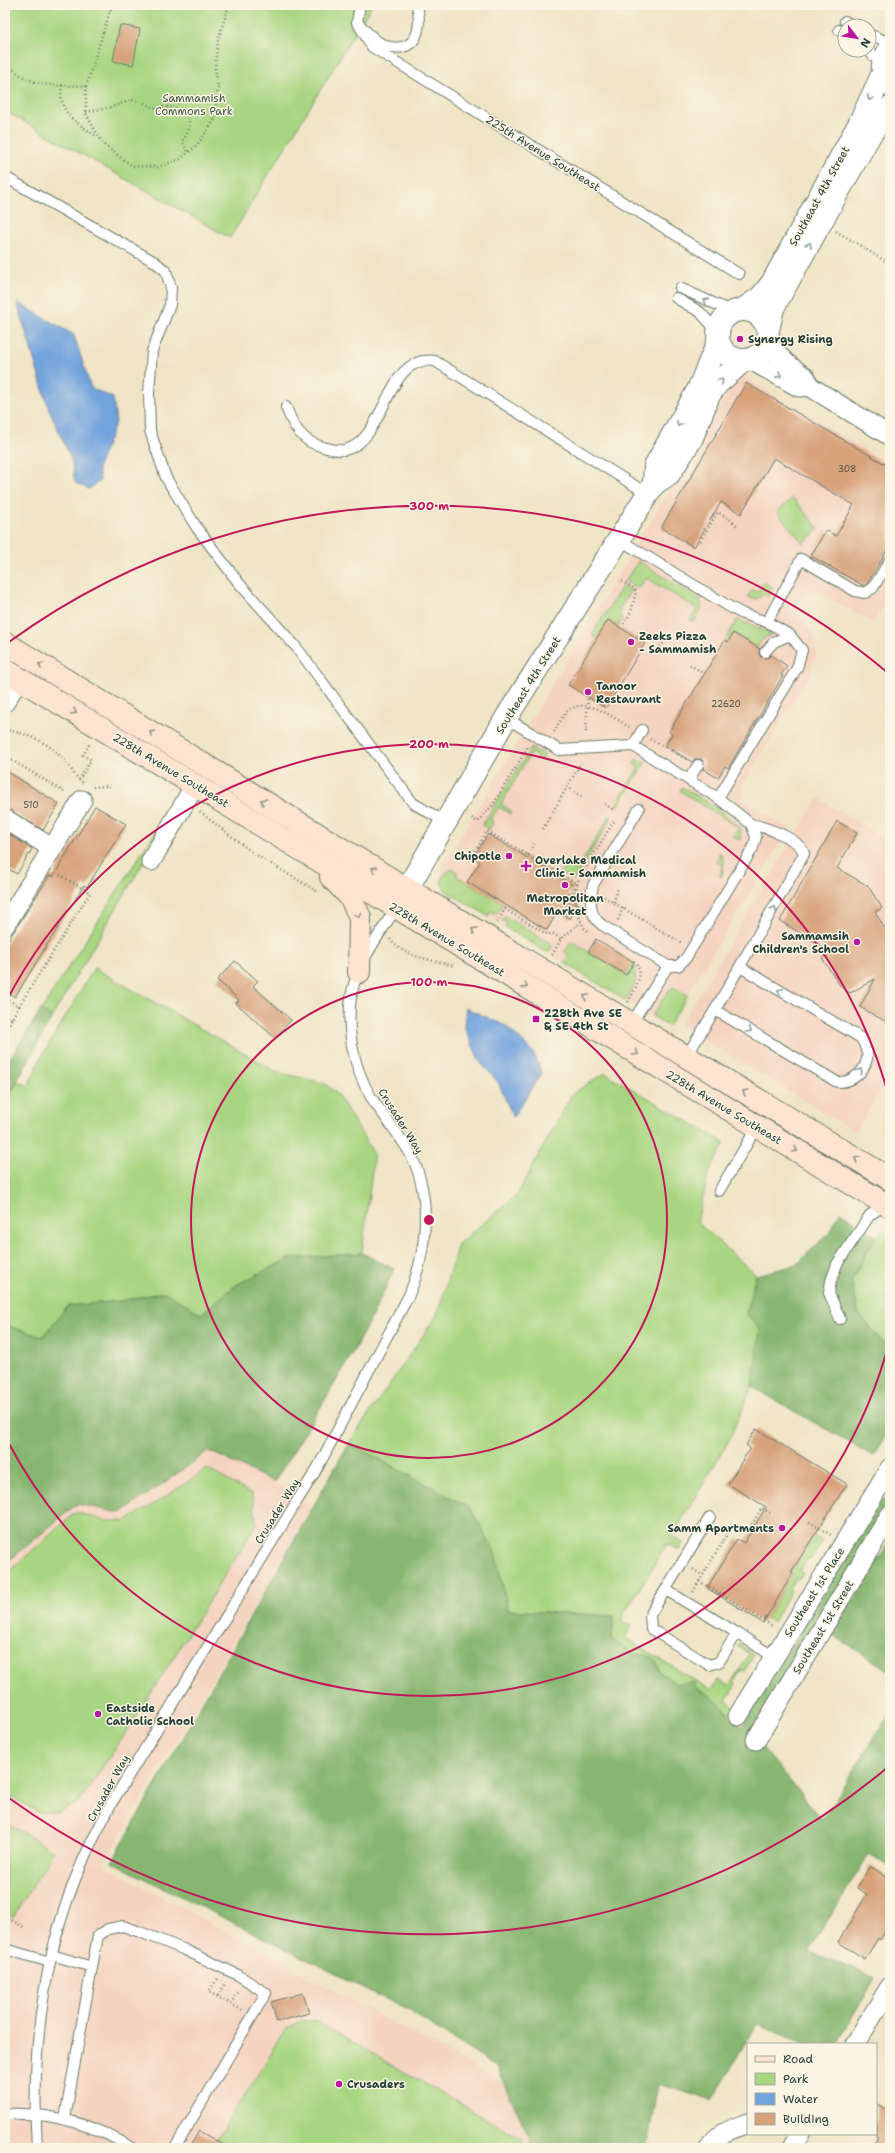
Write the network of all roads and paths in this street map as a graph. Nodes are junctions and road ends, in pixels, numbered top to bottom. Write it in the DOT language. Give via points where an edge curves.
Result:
graph roads {
  1 [pos="112,5"];
  2 [pos="230,5"];
  3 [pos="360,5"];
  4 [pos="417,5"];
  5 [pos="357,22"];
  6 [pos="877,37"];
  7 [pos="890,43"];
  8 [pos="5,61"];
  9 [pos="883,65"];
  10 [pos="62,86"];
  11 [pos="86,86"];
  12 [pos="890,108"];
  13 [pos="86,112"];
  14 [pos="99,139"];
  15 [pos="188,152"];
  16 [pos="5,177"];
  17 [pos="822,222"];
  18 [pos="890,264"];
  19 [pos="739,274"];
  20 [pos="680,288"];
  21 [pos="676,298"];
  22 [pos="738,311"];
  23 [pos="767,336"];
  24 [pos="718,337"];
  25 [pos="747,360"];
  26 [pos="808,386"];
  27 [pos="286,407"];
  28 [pos="890,436"];
  29 [pos="651,489"];
  30 [pos="738,527"];
  31 [pos="620,540"];
  32 [pos="700,541"];
  33 [pos="890,560"];
  34 [pos="622,581"];
  35 [pos="767,622"];
  36 [pos="624,625"];
  37 [pos="669,634"];
  38 [pos="790,635"];
  39 [pos="5,643"];
  40 [pos="660,647"];
  41 [pos="765,652"];
  42 [pos="690,665"];
  43 [pos="702,672"];
  44 [pos="12,674"];
  45 [pos="588,698"];
  46 [pos="5,702"];
  47 [pos="588,707"];
  48 [pos="506,718"];
  49 [pos="631,728"];
  50 [pos="5,730"];
  51 [pos="548,730"];
  52 [pos="642,730"];
  53 [pos="586,732"];
  54 [pos="648,738"];
  55 [pos="90,743"];
  56 [pos="524,744"];
  57 [pos="633,746"];
  58 [pos="5,756"];
  59 [pos="581,763"];
  60 [pos="695,763"];
  61 [pos="80,780"];
  62 [pos="689,780"];
  63 [pos="195,785"];
  64 [pos="111,786"];
  65 [pos="567,788"];
  66 [pos="85,793"];
  67 [pos="581,796"];
  68 [pos="718,798"];
  69 [pos="605,804"];
  70 [pos="639,809"];
  71 [pos="615,811"];
  72 [pos="472,818"];
  73 [pos="5,819"];
  74 [pos="445,822"];
  75 [pos="750,824"];
  76 [pos="543,829"];
  77 [pos="283,839"];
  78 [pos="534,844"];
  79 [pos="52,848"];
  80 [pos="528,855"];
  81 [pos="471,858"];
  82 [pos="151,861"];
  83 [pos="43,864"];
  84 [pos="618,887"];
  85 [pos="407,889"];
  86 [pos="603,897"];
  87 [pos="570,898"];
  88 [pos="568,901"];
  89 [pos="614,902"];
  90 [pos="576,903"];
  91 [pos="396,908"];
  92 [pos="623,908"];
  93 [pos="499,918"];
  94 [pos="581,922"];
  95 [pos="618,922"];
  96 [pos="5,925"];
  97 [pos="562,939"];
  98 [pos="683,944"];
  99 [pos="552,955"];
  100 [pos="668,966"];
  101 [pos="740,967"];
  102 [pos="358,972"];
  103 [pos="5,998"];
  104 [pos="19,1006"];
  105 [pos="715,1010"];
  106 [pos="5,1015"];
  107 [pos="12,1018"];
  108 [pos="631,1024"];
  109 [pos="5,1030"];
  110 [pos="686,1057"];
  111 [pos="757,1127"];
  112 [pos="890,1179"];
  113 [pos="719,1191"];
  114 [pos="889,1204"];
  115 [pos="840,1319"];
  116 [pos="890,1468"];
  117 [pos="770,1513"];
  118 [pos="890,1515"];
  119 [pos="710,1517"];
  120 [pos="809,1522"];
  121 [pos="831,1535"];
  122 [pos="689,1567"];
  123 [pos="702,1575"];
  124 [pos="699,1581"];
  125 [pos="666,1590"];
  126 [pos="686,1602"];
  127 [pos="775,1627"];
  128 [pos="737,1633"];
  129 [pos="774,1656"];
  130 [pos="738,1716"];
  131 [pos="756,1740"];
  132 [pos="5,1916"];
  133 [pos="25,1928"];
  134 [pos="5,1949"];
  135 [pos="51,1958"];
  136 [pos="92,1966"];
  137 [pos="216,1979"];
  138 [pos="225,1984"];
  139 [pos="890,1987"];
  140 [pos="238,1991"];
  141 [pos="218,1996"];
  142 [pos="231,2004"];
  143 [pos="245,2011"];
  144 [pos="856,2043"];
  145 [pos="35,2113"];
  146 [pos="5,2114"];
  147 [pos="65,2118"];
  148 [pos="747,2124"];
  149 [pos="799,2135"];
  150 [pos="37,2148"];
  151 [pos="132,2148"];
  152 [pos="175,2148"];
  153 [pos="709,2148"];
  154 [pos="792,2148"];
  1 -- 11 [label="path"];
  2 -- 15 [label="path" via="218,40 215,67 218,88 214,120 197,145"];
  3 -- 5 [label="lane"];
  4 -- 5 [label="lane" via="420,21 417,36 400,47 386,46"];
  5 -- 19 [label="lane, 225th Avenue Southeast" via="372,47"];
  6 -- 7 [label="lane"];
  8 -- 10 [label="path" via="26,80"];
  9 -- 22 [label="street, Southeast 4th Street, one-way" via="859,124 772,283 760,298"];
  10 -- 11 [label="path"];
  10 -- 14 [label="path" via="63,108"];
  11 -- 13 [label="path"];
  12 -- 17 [label="street, Southeast 4th Street" via="870,135"];
  13 -- 14 [label="path"];
  13 -- 15 [label="path" via="131,100 154,108 177,108 185,116 188,124 187,133 182,141"];
  14 -- 15 [label="path" via="132,166 158,168 180,159"];
  16 -- 74 [label="lane" via="155,262 166,271 171,288 170,305 152,351 149,394 150,431 166,478 198,528 238,582 297,648 413,803"];
  17 -- 18 [label="path"];
  23 -- 17 [label="street, Southeast 4th Street, one-way" via="773,308"];
  22 -- 20 [label="lane, one-way"];
  21 -- 24 [label="lane" via="700,312"];
  22 -- 23 [label="street" via="757,314 763,320"];
  22 -- 24 [label="street" via="720,323"];
  23 -- 25 [label="street" via="764,350"];
  23 -- 26 [label="street" via="786,363 806,378"];
  24 -- 25 [label="street" via="726,355"];
  24 -- 29 [label="street, Southeast 4th Street, one-way" via="698,390 655,466"];
  25 -- 26 [label="street, one-way" via="799,387"];
  29 -- 25 [label="street, Southeast 4th Street, one-way" via="669,474 690,440 709,395 717,384"];
  26 -- 28 [label="street"];
  27 -- 29 [label="lane" via="293,426 302,437 321,447 347,450 368,433 402,373 418,361 435,361"];
  29 -- 31 [label="street, Southeast 4th Street"];
  30 -- 32 [label="path" via="718,512"];
  31 -- 35 [label="lane" via="730,607"];
  31 -- 48 [label="street, Southeast 4th Street"];
  33 -- 35 [label="lane" via="873,588 865,593 855,591 801,559"];
  34 -- 36 [label="path" via="636,592 631,612"];
  35 -- 38 [label="lane"];
  37 -- 40 [label="path"];
  38 -- 41 [label="lane" via="774,642"];
  38 -- 68 [label="lane" via="802,650 797,668"];
  85 -- 39 [label="main road, 228th Avenue Southeast, one-way"];
  42 -- 43 [label="path"];
  44 -- 46 [label="street"];
  44 -- 63 [label="main road, 228th Avenue Southeast, one-way"];
  45 -- 47 [label="path"];
  47 -- 49 [label="path" via="599,710"];
  47 -- 51 [label="path" via="579,706 570,710 554,733"];
  47 -- 53 [label="path"];
  48 -- 57 [label="lane" via="559,750"];
  48 -- 74 [label="street, Southeast 4th Street"];
  50 -- 61 [label="path" via="30,736 44,743 64,760"];
  52 -- 57 [label="lane"];
  54 -- 60 [label="path"];
  55 -- 61 [label="path" via="83,755 91,760"];
  56 -- 72 [label="path" via="527,748 525,752 494,803 478,822"];
  57 -- 62 [label="lane"];
  58 -- 66 [label="path"];
  59 -- 65 [label="path"];
  60 -- 62 [label="lane"];
  61 -- 66 [label="path"];
  62 -- 68 [label="lane"];
  63 -- 77 [label="main road, 228th Avenue Southeast"];
  63 -- 82 [label="street"];
  64 -- 66 [label="path"];
  65 -- 67 [label="path"];
  65 -- 76 [label="path"];
  66 -- 79 [label="street"];
  68 -- 75 [label="lane"];
  69 -- 71 [label="path"];
  70 -- 100 [label="lane" via="593,885 592,912 602,925"];
  73 -- 79 [label="street"];
  74 -- 85 [label="street, Southeast 4th Street"];
  75 -- 100 [label="lane" via="755,832 756,842 746,860 683,964"];
  101 -- 75 [label="lane, one-way" via="804,854 800,846 772,829"];
  77 -- 91 [label="main road, 228th Avenue Southeast"];
  77 -- 102 [label="main road, one-way" via="328,873 350,897 360,917"];
  78 -- 80 [label="path"];
  79 -- 83 [label="street"];
  80 -- 81 [label="path" via="487,831"];
  80 -- 87 [label="path" via="576,884"];
  83 -- 96 [label="street"];
  83 -- 104 [label="path" via="90,893"];
  84 -- 89 [label="path"];
  85 -- 91 [label="lane, Crusader Way"];
  108 -- 85 [label="main road, 228th Avenue Southeast, one-way"];
  86 -- 89 [label="path"];
  87 -- 88 [label="path"];
  87 -- 90 [label="path" via="572,901 565,911 569,914"];
  89 -- 92 [label="path"];
  91 -- 102 [label="lane, Crusader Way"];
  91 -- 111 [label="main road, 228th Avenue Southeast, one-way"];
  92 -- 95 [label="path"];
  92 -- 98 [label="path"];
  93 -- 97 [label="path" via="505,909 548,935 552,933"];
  94 -- 97 [label="path"];
  97 -- 99 [label="path"];
  100 -- 108 [label="lane"];
  101 -- 105 [label="lane"];
  105 -- 101 [label="lane, one-way" via="837,1082 851,1080 863,1068 867,1059 866,1049 860,1038"];
  102 -- 135 [label="lane, Crusader Way" via="352,992 350,1027 359,1071 370,1095 412,1157 420,1179 425,1228 417,1278 318,1467 111,1804 84,1858 68,1900"];
  103 -- 104 [label="path"];
  104 -- 107 [label="path"];
  105 -- 110 [label="lane"];
  106 -- 107 [label="path"];
  107 -- 109 [label="path"];
  108 -- 110 [label="main road, 228th Avenue Southeast"];
  112 -- 110 [label="main road, 228th Avenue Southeast, one-way"];
  111 -- 113 [label="lane"];
  111 -- 114 [label="main road, 228th Avenue Southeast, one-way"];
  114 -- 115 [label="lane" via="870,1215 837,1264 829,1293"];
  116 -- 129 [label="street, Southeast 1st Place"];
  117 -- 123 [label="path" via="762,1508 747,1532 733,1524"];
  118 -- 131 [label="street, Southeast 1st Street"];
  119 -- 125 [label="lane"];
  120 -- 121 [label="path"];
  122 -- 123 [label="path"];
  123 -- 124 [label="path"];
  124 -- 126 [label="path"];
  124 -- 127 [label="path"];
  125 -- 126 [label="lane"];
  125 -- 128 [label="lane" via="650,1615 651,1629 709,1665 719,1662"];
  126 -- 128 [label="lane"];
  128 -- 129 [label="lane"];
  129 -- 130 [label="street, Southeast 1st Place"];
  132 -- 133 [label="path"];
  134 -- 135 [label="lane"];
  135 -- 136 [label="lane"];
  135 -- 145 [label="lane, Crusader Way" via="40,2011"];
  136 -- 147 [label="lane"];
  136 -- 152 [label="lane" via="98,1936 108,1929 123,1926 183,1949 238,1975 266,1993"];
  137 -- 141 [label="path" via="209,1992"];
  138 -- 141 [label="path"];
  139 -- 144 [label="street"];
  140 -- 142 [label="path"];
  141 -- 142 [label="path"];
  142 -- 143 [label="path"];
  145 -- 146 [label="lane"];
  145 -- 147 [label="lane"];
  145 -- 150 [label="lane, Crusader Way"];
  147 -- 151 [label="lane" via="117,2139"];
  148 -- 153 [label="street" via="728,2130 714,2139"];
  149 -- 154 [label="street"];
}
